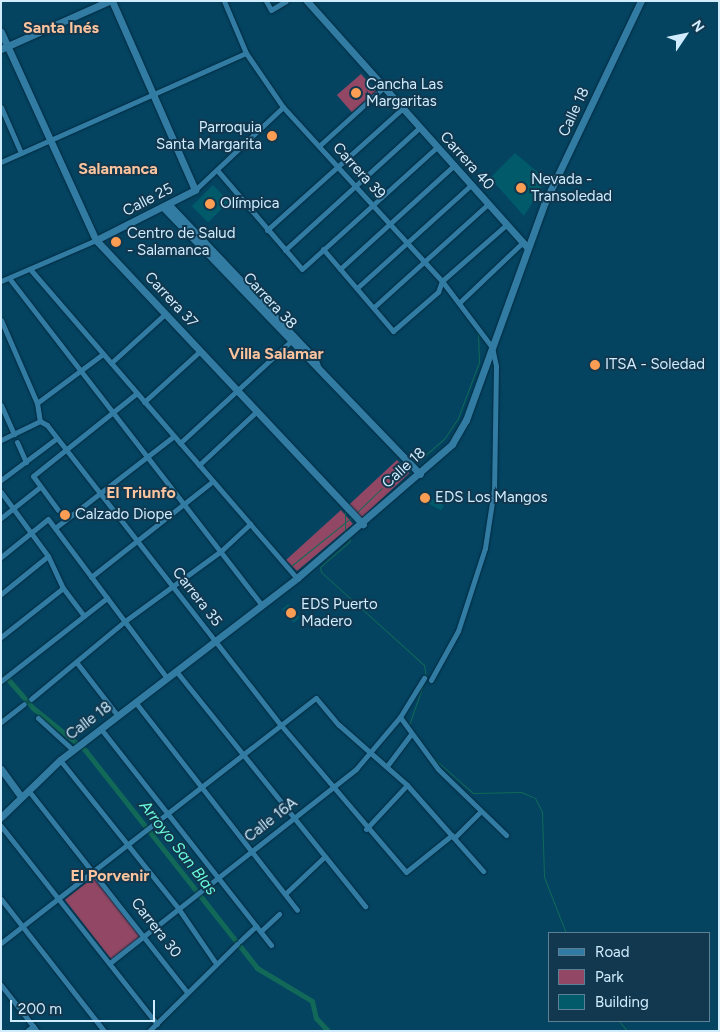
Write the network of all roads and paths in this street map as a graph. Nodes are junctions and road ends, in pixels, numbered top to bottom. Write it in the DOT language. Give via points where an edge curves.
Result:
graph roads {
  1 [pos="110,1"];
  2 [pos="224,1"];
  3 [pos="266,1"];
  4 [pos="286,1"];
  5 [pos="307,1"];
  6 [pos="642,1"];
  7 [pos="1,32"];
  8 [pos="4,47"];
  9 [pos="246,53"];
  10 [pos="383,88"];
  11 [pos="152,96"];
  12 [pos="1,107"];
  13 [pos="283,107"];
  14 [pos="402,109"];
  15 [pos="419,128"];
  16 [pos="49,140"];
  17 [pos="319,146"];
  18 [pos="437,147"];
  19 [pos="21,153"];
  20 [pos="1,162"];
  21 [pos="337,166"];
  22 [pos="453,166"];
  23 [pos="217,170"];
  24 [pos="355,186"];
  25 [pos="471,186"];
  26 [pos="195,190"];
  27 [pos="372,204"];
  28 [pos="488,204"];
  29 [pos="167,207"];
  30 [pos="390,224"];
  31 [pos="507,224"];
  32 [pos="267,230"];
  33 [pos="96,240"];
  34 [pos="406,244"];
  35 [pos="526,245"];
  36 [pos="323,249"];
  37 [pos="285,250"];
  38 [pos="424,262"];
  39 [pos="30,269"];
  40 [pos="340,269"];
  41 [pos="9,278"];
  42 [pos="1,281"];
  43 [pos="442,281"];
  44 [pos="357,288"];
  45 [pos="460,302"];
  46 [pos="374,307"];
  47 [pos="165,314"];
  48 [pos="1,320"];
  49 [pos="293,340"];
  50 [pos="492,347"];
  51 [pos="200,351"];
  52 [pos="103,354"];
  53 [pos="111,363"];
  54 [pos="81,371"];
  55 [pos="238,391"];
  56 [pos="136,393"];
  57 [pos="144,402"];
  58 [pos="37,403"];
  59 [pos="1,405"];
  60 [pos="112,411"];
  61 [pos="257,411"];
  62 [pos="40,421"];
  63 [pos="14,434"];
  64 [pos="174,436"];
  65 [pos="57,438"];
  66 [pos="1,440"];
  67 [pos="17,442"];
  68 [pos="180,443"];
  69 [pos="66,450"];
  70 [pos="147,456"];
  71 [pos="26,462"];
  72 [pos="199,465"];
  73 [pos="420,474"];
  74 [pos="1,480"];
  75 [pos="213,481"];
  76 [pos="40,487"];
  77 [pos="1,492"];
  78 [pos="99,492"];
  79 [pos="184,504"];
  80 [pos="13,509"];
  81 [pos="58,510"];
  82 [pos="1,518"];
  83 [pos="250,524"];
  84 [pos="363,524"];
  85 [pos="55,528"];
  86 [pos="32,532"];
  87 [pos="137,541"];
  88 [pos="221,551"];
  89 [pos="48,556"];
  90 [pos="1,557"];
  91 [pos="91,577"];
  92 [pos="297,578"];
  93 [pos="172,586"];
  94 [pos="63,588"];
  95 [pos="1,594"];
  96 [pos="107,598"];
  97 [pos="262,605"];
  98 [pos="84,616"];
  99 [pos="125,621"];
  100 [pos="1,638"];
  101 [pos="215,641"];
  102 [pos="77,663"];
  103 [pos="176,671"];
  104 [pos="167,678"];
  105 [pos="424,678"];
  106 [pos="431,680"];
  107 [pos="1,681"];
  108 [pos="31,699"];
  109 [pos="136,702"];
  110 [pos="24,704"];
  111 [pos="118,716"];
  112 [pos="400,717"];
  113 [pos="38,718"];
  114 [pos="1,722"];
  115 [pos="280,724"];
  116 [pos="101,729"];
  117 [pos="410,735"];
  118 [pos="75,749"];
  119 [pos="241,754"];
  120 [pos="370,754"];
  121 [pos="60,760"];
  122 [pos="387,766"];
  123 [pos="1,769"];
  124 [pos="202,785"];
  125 [pos="408,785"];
  126 [pos="331,788"];
  127 [pos="28,790"];
  128 [pos="21,797"];
  129 [pos="482,811"];
  130 [pos="168,813"];
  131 [pos="1,817"];
  132 [pos="292,820"];
  133 [pos="1,826"];
  134 [pos="366,829"];
  135 [pos="506,835"];
  136 [pos="454,836"];
  137 [pos="128,845"];
  138 [pos="254,850"];
  139 [pos="323,858"];
  140 [pos="483,871"];
  141 [pos="94,872"];
  142 [pos="219,876"];
  143 [pos="286,894"];
  144 [pos="58,898"];
  145 [pos="1,899"];
  146 [pos="365,906"];
  147 [pos="178,908"];
  148 [pos="297,910"];
  149 [pos="279,914"];
  150 [pos="23,926"];
  151 [pos="256,926"];
  152 [pos="260,931"];
  153 [pos="146,935"];
  154 [pos="1,943"];
  155 [pos="272,944"];
  156 [pos="111,962"];
  157 [pos="215,962"];
  158 [pos="1,985"];
  159 [pos="186,991"];
  160 [pos="157,1024"];
  161 [pos="35,1028"];
  162 [pos="27,1031"];
  163 [pos="104,1031"];
  164 [pos="149,1031"];
  1 -- 8 [label="street"];
  1 -- 11 [label="street"];
  2 -- 9 [label="street, Carrera 39"];
  3 -- 4 [label="street" via="271,10"];
  5 -- 10 [label="street, Carrera 40"];
  6 -- 35 [label="street, Calle 18"];
  7 -- 8 [label="street, Carrera 37"];
  8 -- 16 [label="street, Carrera 37"];
  9 -- 11 [label="street"];
  9 -- 13 [label="street, Carrera 39"];
  10 -- 14 [label="street, Carrera 40"];
  10 -- 17 [label="street"];
  11 -- 16 [label="street"];
  11 -- 26 [label="street"];
  12 -- 19 [label="street"];
  13 -- 17 [label="street, Carrera 39"];
  13 -- 23 [label="street, Calle 25"];
  14 -- 15 [label="street, Carrera 40"];
  14 -- 21 [label="street"];
  15 -- 18 [label="street, Carrera 40"];
  15 -- 24 [label="street"];
  16 -- 19 [label="street"];
  16 -- 33 [label="street, Carrera 37"];
  17 -- 21 [label="street, Carrera 39"];
  18 -- 22 [label="street, Carrera 40"];
  18 -- 27 [label="street"];
  19 -- 20 [label="street"];
  21 -- 24 [label="street, Carrera 39"];
  21 -- 32 [label="street"];
  22 -- 25 [label="street, Carrera 40"];
  22 -- 30 [label="street"];
  23 -- 26 [label="street, Calle 25"];
  23 -- 32 [label="street"];
  24 -- 27 [label="street, Carrera 39"];
  24 -- 37 [label="street"];
  25 -- 28 [label="street, Carrera 40"];
  25 -- 34 [label="street"];
  26 -- 29 [label="street, Calle 25"];
  27 -- 30 [label="street, Carrera 39"];
  27 -- 36 [label="street"];
  28 -- 31 [label="street, Carrera 40"];
  28 -- 38 [label="street"];
  29 -- 33 [label="street, Calle 25"];
  29 -- 49 [label="street, Carrera 38"];
  30 -- 34 [label="street, Carrera 39"];
  30 -- 40 [label="street"];
  31 -- 35 [label="street, Carrera 40"];
  31 -- 43 [label="street"];
  32 -- 37 [label="street"];
  33 -- 39 [label="street, Calle 25"];
  33 -- 47 [label="street, Carrera 37"];
  34 -- 38 [label="street, Carrera 39"];
  34 -- 44 [label="street"];
  35 -- 45 [label="street"];
  35 -- 50 [label="street, Calle 18"];
  36 -- 37 [label="street" via="302,269"];
  36 -- 40 [label="street"];
  38 -- 43 [label="street, Carrera 39"];
  38 -- 46 [label="street"];
  39 -- 41 [label="street, Calle 25"];
  39 -- 52 [label="street"];
  40 -- 44 [label="street"];
  41 -- 42 [label="street, Calle 25"];
  41 -- 54 [label="street"];
  43 -- 45 [label="street, Carrera 39"];
  43 -- 46 [label="street" via="438,292 394,331"];
  44 -- 46 [label="street"];
  45 -- 50 [label="street, Carrera 39"];
  47 -- 51 [label="street, Carrera 37"];
  47 -- 53 [label="street"];
  48 -- 58 [label="street"];
  49 -- 55 [label="street"];
  49 -- 73 [label="street, Carrera 38"];
  50 -- 73 [label="street, Calle 18" via="459,433"];
  50 -- 106 [label="street" via="496,366 494,489 485,548 462,623"];
  51 -- 55 [label="street, Carrera 37"];
  51 -- 57 [label="street"];
  52 -- 53 [label="street"];
  52 -- 54 [label="street"];
  53 -- 56 [label="street"];
  54 -- 58 [label="street"];
  54 -- 60 [label="street"];
  55 -- 61 [label="street, Carrera 37"];
  55 -- 68 [label="street"];
  56 -- 57 [label="street"];
  56 -- 60 [label="street"];
  57 -- 64 [label="street"];
  58 -- 62 [label="street"];
  59 -- 63 [label="street"];
  60 -- 69 [label="street"];
  60 -- 70 [label="street"];
  61 -- 72 [label="street"];
  61 -- 84 [label="street, Carrera 37"];
  62 -- 63 [label="street"];
  62 -- 65 [label="street, Carrera 35"];
  63 -- 66 [label="street"];
  64 -- 68 [label="street"];
  64 -- 70 [label="street"];
  65 -- 69 [label="street, Carrera 35"];
  65 -- 71 [label="street"];
  67 -- 71 [label="street"];
  68 -- 72 [label="street"];
  69 -- 76 [label="street" via="33,476"];
  69 -- 78 [label="street, Carrera 35"];
  70 -- 78 [label="street"];
  70 -- 79 [label="street"];
  71 -- 74 [label="street"];
  72 -- 75 [label="street"];
  73 -- 84 [label="street, Calle 18"];
  75 -- 79 [label="street"];
  75 -- 83 [label="street"];
  76 -- 80 [label="street"];
  76 -- 81 [label="street"];
  77 -- 80 [label="street"];
  78 -- 85 [label="street"];
  78 -- 87 [label="street, Carrera 35"];
  79 -- 87 [label="street"];
  79 -- 88 [label="street"];
  80 -- 82 [label="street"];
  80 -- 86 [label="street"];
  83 -- 88 [label="street"];
  83 -- 92 [label="street"];
  84 -- 92 [label="street, Calle 18"];
  85 -- 86 [label="street" via="48,520"];
  85 -- 91 [label="street"];
  86 -- 89 [label="street"];
  86 -- 90 [label="street"];
  87 -- 91 [label="street"];
  87 -- 93 [label="street, Carrera 35"];
  88 -- 93 [label="street"];
  88 -- 97 [label="street"];
  89 -- 94 [label="street"];
  89 -- 95 [label="street"];
  91 -- 96 [label="street"];
  92 -- 97 [label="street, Calle 18"];
  93 -- 99 [label="street"];
  93 -- 101 [label="street, Carrera 35"];
  94 -- 98 [label="street"];
  94 -- 100 [label="street"];
  96 -- 98 [label="street"];
  96 -- 99 [label="street"];
  97 -- 101 [label="street, Calle 18"];
  98 -- 107 [label="street"];
  99 -- 102 [label="street"];
  99 -- 104 [label="street"];
  101 -- 103 [label="street, Calle 18"];
  101 -- 115 [label="street, Carrera 35"];
  102 -- 108 [label="street"];
  102 -- 111 [label="street"];
  103 -- 104 [label="street, Calle 18"];
  103 -- 119 [label="street"];
  104 -- 109 [label="street, Calle 18"];
  105 -- 112 [label="street, Calle 16A"];
  109 -- 111 [label="street, Calle 18"];
  109 -- 124 [label="street"];
  110 -- 114 [label="street"];
  111 -- 116 [label="street, Calle 18"];
  112 -- 117 [label="street"];
  112 -- 120 [label="street, Calle 16A"];
  113 -- 118 [label="street"];
  115 -- 119 [label="street"];
  115 -- 120 [label="street" via="316,698"];
  115 -- 126 [label="street, Carrera 35"];
  116 -- 118 [label="street, Calle 18"];
  116 -- 130 [label="street"];
  117 -- 122 [label="street"];
  117 -- 129 [label="street" via="438,769"];
  118 -- 121 [label="street, Calle 18"];
  119 -- 124 [label="street"];
  119 -- 132 [label="street"];
  120 -- 122 [label="street"];
  120 -- 126 [label="street, Calle 16A"];
  121 -- 127 [label="street, Calle 18"];
  121 -- 137 [label="street"];
  122 -- 125 [label="street"];
  123 -- 128 [label="street"];
  124 -- 130 [label="street"];
  124 -- 138 [label="street"];
  125 -- 134 [label="street"];
  125 -- 136 [label="street"];
  126 -- 132 [label="street, Calle 16A"];
  126 -- 134 [label="street, Carrera 35"];
  127 -- 128 [label="street, Calle 18"];
  127 -- 141 [label="street, Carrera 30"];
  128 -- 131 [label="street, Calle 18"];
  129 -- 135 [label="street"];
  129 -- 136 [label="street"];
  130 -- 137 [label="street"];
  130 -- 142 [label="street"];
  132 -- 138 [label="street, Calle 16A"];
  132 -- 139 [label="street"];
  133 -- 144 [label="street"];
  134 -- 136 [label="street, Carrera 35" via="406,872"];
  136 -- 140 [label="street"];
  137 -- 141 [label="street"];
  137 -- 147 [label="street"];
  138 -- 142 [label="street, Calle 16A"];
  138 -- 143 [label="street"];
  139 -- 143 [label="street"];
  139 -- 146 [label="street"];
  141 -- 144 [label="street"];
  141 -- 153 [label="street, Carrera 30"];
  142 -- 147 [label="street, Calle 16A"];
  142 -- 151 [label="street"];
  143 -- 148 [label="street"];
  144 -- 150 [label="street"];
  144 -- 156 [label="street"];
  145 -- 150 [label="street"];
  147 -- 153 [label="street, Calle 16A"];
  147 -- 157 [label="street"];
  149 -- 152 [label="street"];
  150 -- 154 [label="street"];
  150 -- 163 [label="street"];
  151 -- 152 [label="street"];
  151 -- 157 [label="street"];
  152 -- 155 [label="street"];
  153 -- 156 [label="street, Calle 16A"];
  153 -- 159 [label="street, Carrera 30"];
  156 -- 160 [label="street"];
  157 -- 159 [label="street"];
  158 -- 161 [label="street"];
  159 -- 160 [label="street" via="182,1000"];
  160 -- 164 [label="street"];
  161 -- 162 [label="street"];
}
